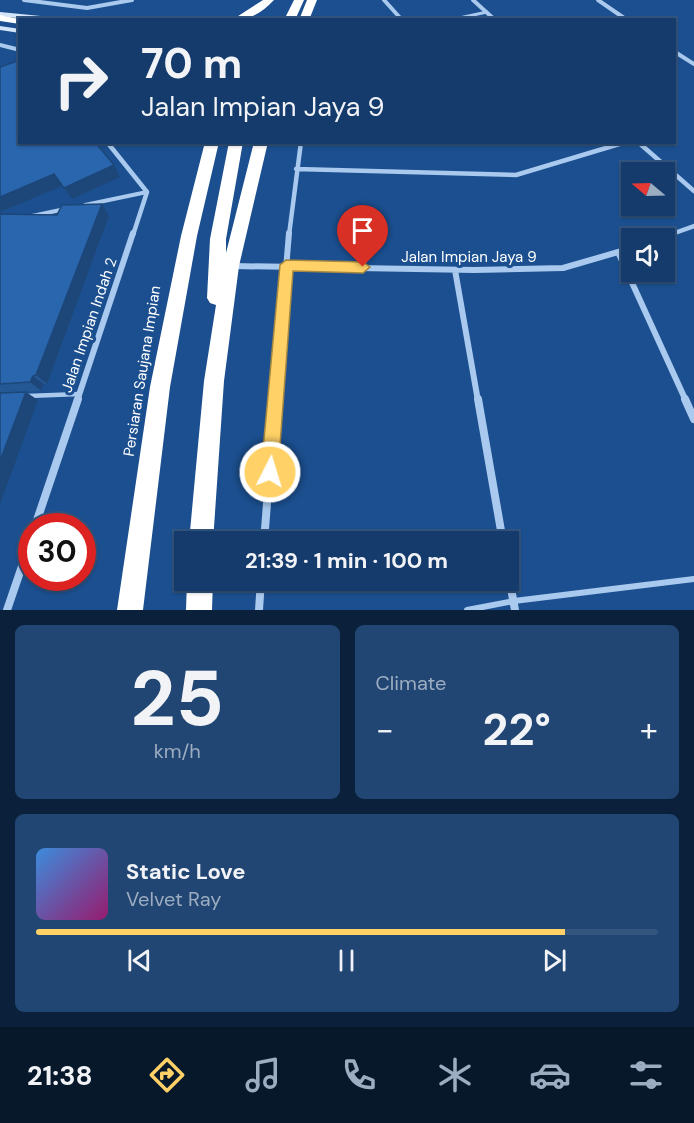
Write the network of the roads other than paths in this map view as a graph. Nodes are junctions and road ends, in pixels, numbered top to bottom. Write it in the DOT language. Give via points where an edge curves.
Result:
graph roads {
  1 [pos="24,0"];
  2 [pos="132,0"];
  3 [pos="299,0"];
  4 [pos="312,0"];
  5 [pos="384,0"];
  6 [pos="473,0"];
  7 [pos="598,0"];
  8 [pos="274,3"];
  9 [pos="487,12"];
  10 [pos="0,16"];
  11 [pos="30,18"];
  12 [pos="241,18"];
  13 [pos="290,18"];
  14 [pos="305,18"];
  15 [pos="400,18"];
  16 [pos="459,18"];
  17 [pos="493,18"];
  18 [pos="624,18"];
  19 [pos="18,20"];
  20 [pos="0,28"];
  21 [pos="18,31"];
  22 [pos="0,45"];
  23 [pos="18,50"];
  24 [pos="676,53"];
  25 [pos="694,64"];
  26 [pos="109,144"];
  27 [pos="212,144"];
  28 [pos="236,144"];
  29 [pos="261,144"];
  30 [pos="301,144"];
  31 [pos="619,144"];
  32 [pos="640,144"];
  33 [pos="296,169"];
  34 [pos="694,191"];
  35 [pos="147,192"];
  36 [pos="79,206"];
  37 [pos="68,209"];
  38 [pos="23,218"];
  39 [pos="694,226"];
  40 [pos="675,233"];
  41 [pos="621,251"];
  42 [pos="618,252"];
  43 [pos="286,265"];
  44 [pos="231,266"];
  45 [pos="455,270"];
  46 [pos="214,381"];
  47 [pos="80,394"];
  48 [pos="23,396"];
  49 [pos="694,419"];
  50 [pos="39,513"];
  51 [pos="202,531"];
  52 [pos="265,531"];
  53 [pos="501,531"];
  54 [pos="18,578"];
  55 [pos="694,579"];
  56 [pos="200,591"];
  57 [pos="260,591"];
  58 [pos="511,591"];
  59 [pos="514,606"];
  60 [pos="7,610"];
  61 [pos="130,610"];
  62 [pos="199,610"];
  63 [pos="259,610"];
  64 [pos="467,610"];
  1 -- 2 [label="street" via="87,8"];
  3 -- 13 [label="highway"];
  4 -- 14 [label="highway"];
  5 -- 15 [label="street"];
  6 -- 9 [label="street"];
  7 -- 18 [label="street"];
  8 -- 12 [label="highway"];
  9 -- 16 [label="lane"];
  9 -- 17 [label="street"];
  10 -- 11 [label="street"];
  10 -- 19 [label="highway"];
  20 -- 21 [label="street"];
  22 -- 23 [label="street"];
  24 -- 25 [label="street"];
  26 -- 35 [label="street"];
  27 -- 61 [label="highway, Persiaran Saujana Impian" via="162,378"];
  28 -- 46 [label="highway" via="218,238"];
  29 -- 44 [label="highway"];
  30 -- 33 [label="street"];
  31 -- 33 [label="street" via="516,175"];
  32 -- 34 [label="street"];
  33 -- 43 [label="street"];
  35 -- 36 [label="lane"];
  35 -- 47 [label="street, Jalan Impian Indah 2"];
  37 -- 38 [label="lane"];
  39 -- 40 [label="street"];
  41 -- 42 [label="street, Jalan Impian Jaya 9"];
  42 -- 45 [label="street, Jalan Impian Jaya 9" via="563,268"];
  42 -- 49 [label="street"];
  43 -- 44 [label="street, Jalan Impian Jaya 9"];
  43 -- 45 [label="street, Jalan Impian Jaya 9"];
  43 -- 52 [label="street"];
  44 -- 46 [label="highway"];
  45 -- 53 [label="street"];
  46 -- 51 [label="highway"];
  47 -- 48 [label="lane"];
  47 -- 50 [label="street, Jalan Impian Indah 2"];
  54 -- 60 [label="street"];
  55 -- 59 [label="lane"];
  56 -- 62 [label="highway"];
  57 -- 63 [label="street"];
  58 -- 59 [label="street"];
  59 -- 64 [label="lane"];
}
